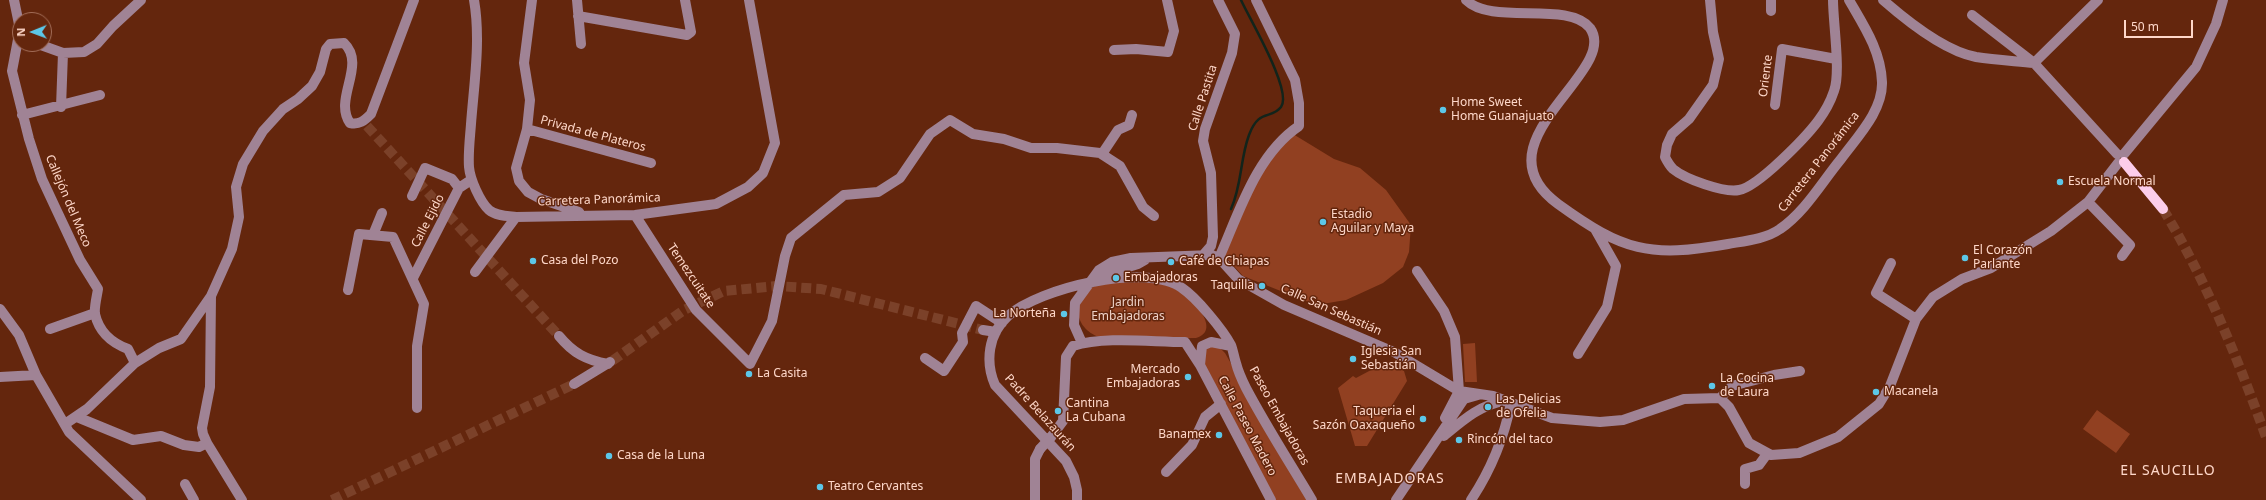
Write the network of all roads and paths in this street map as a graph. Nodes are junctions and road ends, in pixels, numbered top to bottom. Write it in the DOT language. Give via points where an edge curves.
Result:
graph roads {
  1 [pos="14,0"];
  2 [pos="141,0"];
  3 [pos="414,0"];
  4 [pos="474,0"];
  5 [pos="532,0"];
  6 [pos="577,0"];
  7 [pos="685,0"];
  8 [pos="749,0"];
  9 [pos="1167,0"];
  10 [pos="1218,0"];
  11 [pos="1256,0"];
  12 [pos="1466,0"];
  13 [pos="1710,0"];
  14 [pos="1771,0"];
  15 [pos="1833,0"];
  16 [pos="1849,0"];
  17 [pos="1883,0"];
  18 [pos="2098,0"];
  19 [pos="2222,0"];
  20 [pos="1771,11"];
  21 [pos="16,12"];
  22 [pos="1972,15"];
  23 [pos="578,16"];
  24 [pos="581,44"];
  25 [pos="52,49"];
  26 [pos="1114,50"];
  27 [pos="16,52"];
  28 [pos="63,53"];
  29 [pos="1836,60"];
  30 [pos="2034,63"];
  31 [pos="100,95"];
  32 [pos="1775,105"];
  33 [pos="61,107"];
  34 [pos="22,115"];
  35 [pos="1132,115"];
  36 [pos="527,129"];
  37 [pos="1102,154"];
  38 [pos="2121,158"];
  39 [pos="651,163"];
  40 [pos="472,180"];
  41 [pos="459,188"];
  42 [pos="412,196"];
  43 [pos="2088,202"];
  44 [pos="2163,209"];
  45 [pos="382,214"];
  46 [pos="584,214"];
  47 [pos="635,215"];
  48 [pos="1154,216"];
  49 [pos="516,217"];
  50 [pos="1594,228"];
  51 [pos="373,235"];
  52 [pos="1204,254"];
  53 [pos="2122,256"];
  54 [pos="1219,258"];
  55 [pos="1891,263"];
  56 [pos="1417,271"];
  57 [pos="475,272"];
  58 [pos="413,278"];
  59 [pos="1091,280"];
  60 [pos="1066,288"];
  61 [pos="348,290"];
  62 [pos="211,296"];
  63 [pos="0,309"];
  64 [pos="95,313"];
  65 [pos="1916,319"];
  66 [pos="1002,323"];
  67 [pos="1218,325"];
  68 [pos="50,329"];
  69 [pos="983,330"];
  70 [pos="996,332"];
  71 [pos="559,336"];
  72 [pos="1185,342"];
  73 [pos="1077,344"];
  74 [pos="1231,346"];
  75 [pos="1578,354"];
  76 [pos="925,358"];
  77 [pos="135,363"];
  78 [pos="1200,365"];
  79 [pos="1800,371"];
  80 [pos="36,375"];
  81 [pos="0,377"];
  82 [pos="574,384"];
  83 [pos="1459,391"];
  84 [pos="1489,395"];
  85 [pos="1720,398"];
  86 [pos="1508,402"];
  87 [pos="1221,404"];
  88 [pos="417,408"];
  89 [pos="78,417"];
  90 [pos="65,424"];
  91 [pos="207,443"];
  92 [pos="1437,443"];
  93 [pos="1767,454"];
  94 [pos="1166,472"];
  95 [pos="185,484"];
  96 [pos="1745,484"];
  97 [pos="141,500"];
  98 [pos="194,500"];
  99 [pos="242,500"];
  100 [pos="1035,500"];
  101 [pos="1077,500"];
  102 [pos="1271,500"];
  103 [pos="1312,500"];
  104 [pos="1396,500"];
  105 [pos="1472,500"];
  1 -- 21 [label="street"];
  2 -- 28 [label="street" via="112,26 98,44 84,52"];
  3 -- 62 [label="street" via="371,114 364,124 350,123 346,118 345,102 352,67 351,54 344,43 337,42 326,49 320,72 312,86 298,100 283,109 263,131 243,164 236,187 239,217 232,249"];
  4 -- 40 [label="street, Carretera Panorámica" via="477,42 469,153"];
  5 -- 36 [label="street" via="524,63 530,100"];
  6 -- 23 [label="street"];
  7 -- 23 [label="street" via="691,32 687,35"];
  8 -- 47 [label="street, Carretera Panorámica" via="775,143 763,173 748,187 716,204"];
  9 -- 26 [label="street" via="1174,31 1168,52"];
  10 -- 52 [label="street, Calle Pastita" via="1236,34 1203,141 1211,173 1213,237 1211,246"];
  11 -- 54 [label="street" via="1295,80 1299,126 1284,136 1269,156 1248,192"];
  12 -- 50 [label="street, Carretera Panorámica" via="1482,10 1567,15 1590,29 1594,40 1592,54 1545,123 1532,148 1532,164 1535,179 1545,192"];
  13 -- 29 [label="street" via="1719,58 1713,85 1689,119 1672,134 1665,157 1672,168 1683,176 1713,186 1739,190 1752,184 1794,148 1819,120 1835,90"];
  14 -- 20 [label="street"];
  15 -- 29 [label="street"];
  16 -- 50 [label="street, Carretera Panorámica" via="1879,58 1882,83 1879,101 1857,137 1793,219 1778,231 1763,237 1678,252 1631,246 1614,240"];
  17 -- 30 [label="street" via="1926,33 1953,48 1975,57"];
  18 -- 30 [label="street"];
  19 -- 38 [label="street" via="2216,24 2196,68"];
  22 -- 30 [label="street"];
  23 -- 24 [label="street"];
  25 -- 28 [label="street"];
  27 -- 34 [label="street, Callejón del Meco" via="12,71"];
  28 -- 33 [label="street"];
  29 -- 32 [label="street, Oriente" via="1782,49"];
  30 -- 38 [label="street"];
  31 -- 33 [label="street"];
  33 -- 34 [label="street"];
  34 -- 64 [label="street, Callejón del Meco" via="42,179 80,260 98,289"];
  35 -- 37 [label="street" via="1129,125 1118,130"];
  36 -- 39 [label="street, Privada de Plateros"];
  36 -- 46 [label="street" via="516,168 519,181 528,192 541,199"];
  37 -- 47 [label="street, Temezcuitate" via="1057,148 1031,148 1004,139 973,134 950,120 930,134 900,178 878,192 844,195 792,238 785,256 772,321 749,364 696,310"];
  37 -- 48 [label="street" via="1120,166 1143,207"];
  38 -- 43 [label="street"];
  38 -- 44 [label="main road"];
  40 -- 41 [label="street, Calle Ejido"];
  40 -- 49 [label="street, Carretera Panorámica" via="489,210 500,215"];
  41 -- 42 [label="street" via="452,179 424,168"];
  41 -- 58 [label="street, Calle Ejido"];
  43 -- 53 [label="street" via="2130,245"];
  43 -- 65 [label="street" via="2051,230 1991,268 1947,287 1933,297"];
  45 -- 51 [label="street"];
  46 -- 47 [label="street, Carretera Panorámica"];
  46 -- 49 [label="street, Carretera Panorámica"];
  49 -- 57 [label="street"];
  50 -- 75 [label="street" via="1616,266 1607,307"];
  51 -- 58 [label="street" via="393,237"];
  51 -- 61 [label="street" via="359,234"];
  52 -- 54 [label="street"];
  52 -- 59 [label="street" via="1112,262 1099,270"];
  54 -- 83 [label="street, Calle San Sebastián" via="1238,279 1284,305 1394,352"];
  55 -- 65 [label="street" via="1876,293"];
  56 -- 83 [label="street" via="1444,311 1456,337"];
  58 -- 88 [label="street" via="424,304 417,346"];
  59 -- 60 [label="street, Paseo Embajadoras"];
  59 -- 67 [label="street, Paseo Embajadoras" via="1143,278 1169,281 1184,289"];
  59 -- 73 [label="street" via="1078,297 1073,309"];
  60 -- 66 [label="street, Padre Belazaurán" via="1032,300 1008,315"];
  60 -- 73 [label="street" via="1070,297"];
  62 -- 77 [label="street" via="181,339 159,348"];
  62 -- 91 [label="street" via="210,387 202,428"];
  63 -- 80 [label="street" via="19,335"];
  64 -- 68 [label="street"];
  64 -- 77 [label="street" via="105,335 115,344 128,349"];
  65 -- 93 [label="street" via="1890,386 1878,404 1838,437 1800,453"];
  66 -- 70 [label="street, Padre Belazaurán"];
  66 -- 76 [label="street" via="976,306 962,332 963,342 944,371"];
  67 -- 72 [label="street" via="1208,339 1201,342"];
  67 -- 74 [label="street, Paseo Embajadoras"];
  69 -- 70 [label="street"];
  70 -- 101 [label="street, Padre Belazaurán" via="989,353 990,373 995,385 1066,461 1074,477"];
  71 -- 82 [label="street" via="578,354 593,361 610,362"];
  72 -- 73 [label="street"];
  72 -- 78 [label="street, Calle Paseo Madero"];
  73 -- 100 [label="street, bridge" via="1066,357 1063,421 1035,459"];
  74 -- 78 [label="street" via="1211,342 1202,346"];
  74 -- 103 [label="street, Paseo Embajadoras" via="1246,387"];
  77 -- 89 [label="street"];
  78 -- 87 [label="street, Calle Paseo Madero"];
  79 -- 85 [label="street" via="1774,374 1732,386"];
  80 -- 81 [label="street"];
  80 -- 90 [label="street"];
  83 -- 84 [label="street"];
  83 -- 92 [label="street" via="1448,410"];
  84 -- 86 [label="street"];
  84 -- 92 [label="street" via="1464,399"];
  85 -- 86 [label="street" via="1684,399 1622,420 1600,422 1552,418"];
  85 -- 93 [label="street" via="1729,407 1749,443"];
  86 -- 92 [label="street" via="1491,404 1474,413"];
  86 -- 105 [label="street" via="1507,422 1488,474"];
  87 -- 94 [label="street" via="1205,417 1192,445"];
  87 -- 102 [label="street, Calle Paseo Madero"];
  89 -- 90 [label="street"];
  89 -- 91 [label="street" via="133,440 161,436 184,445 200,447"];
  90 -- 97 [label="street" via="75,440"];
  91 -- 99 [label="street"];
  92 -- 104 [label="street"];
  93 -- 96 [label="street" via="1760,464 1745,469"];
  95 -- 98 [label="street"];
}
